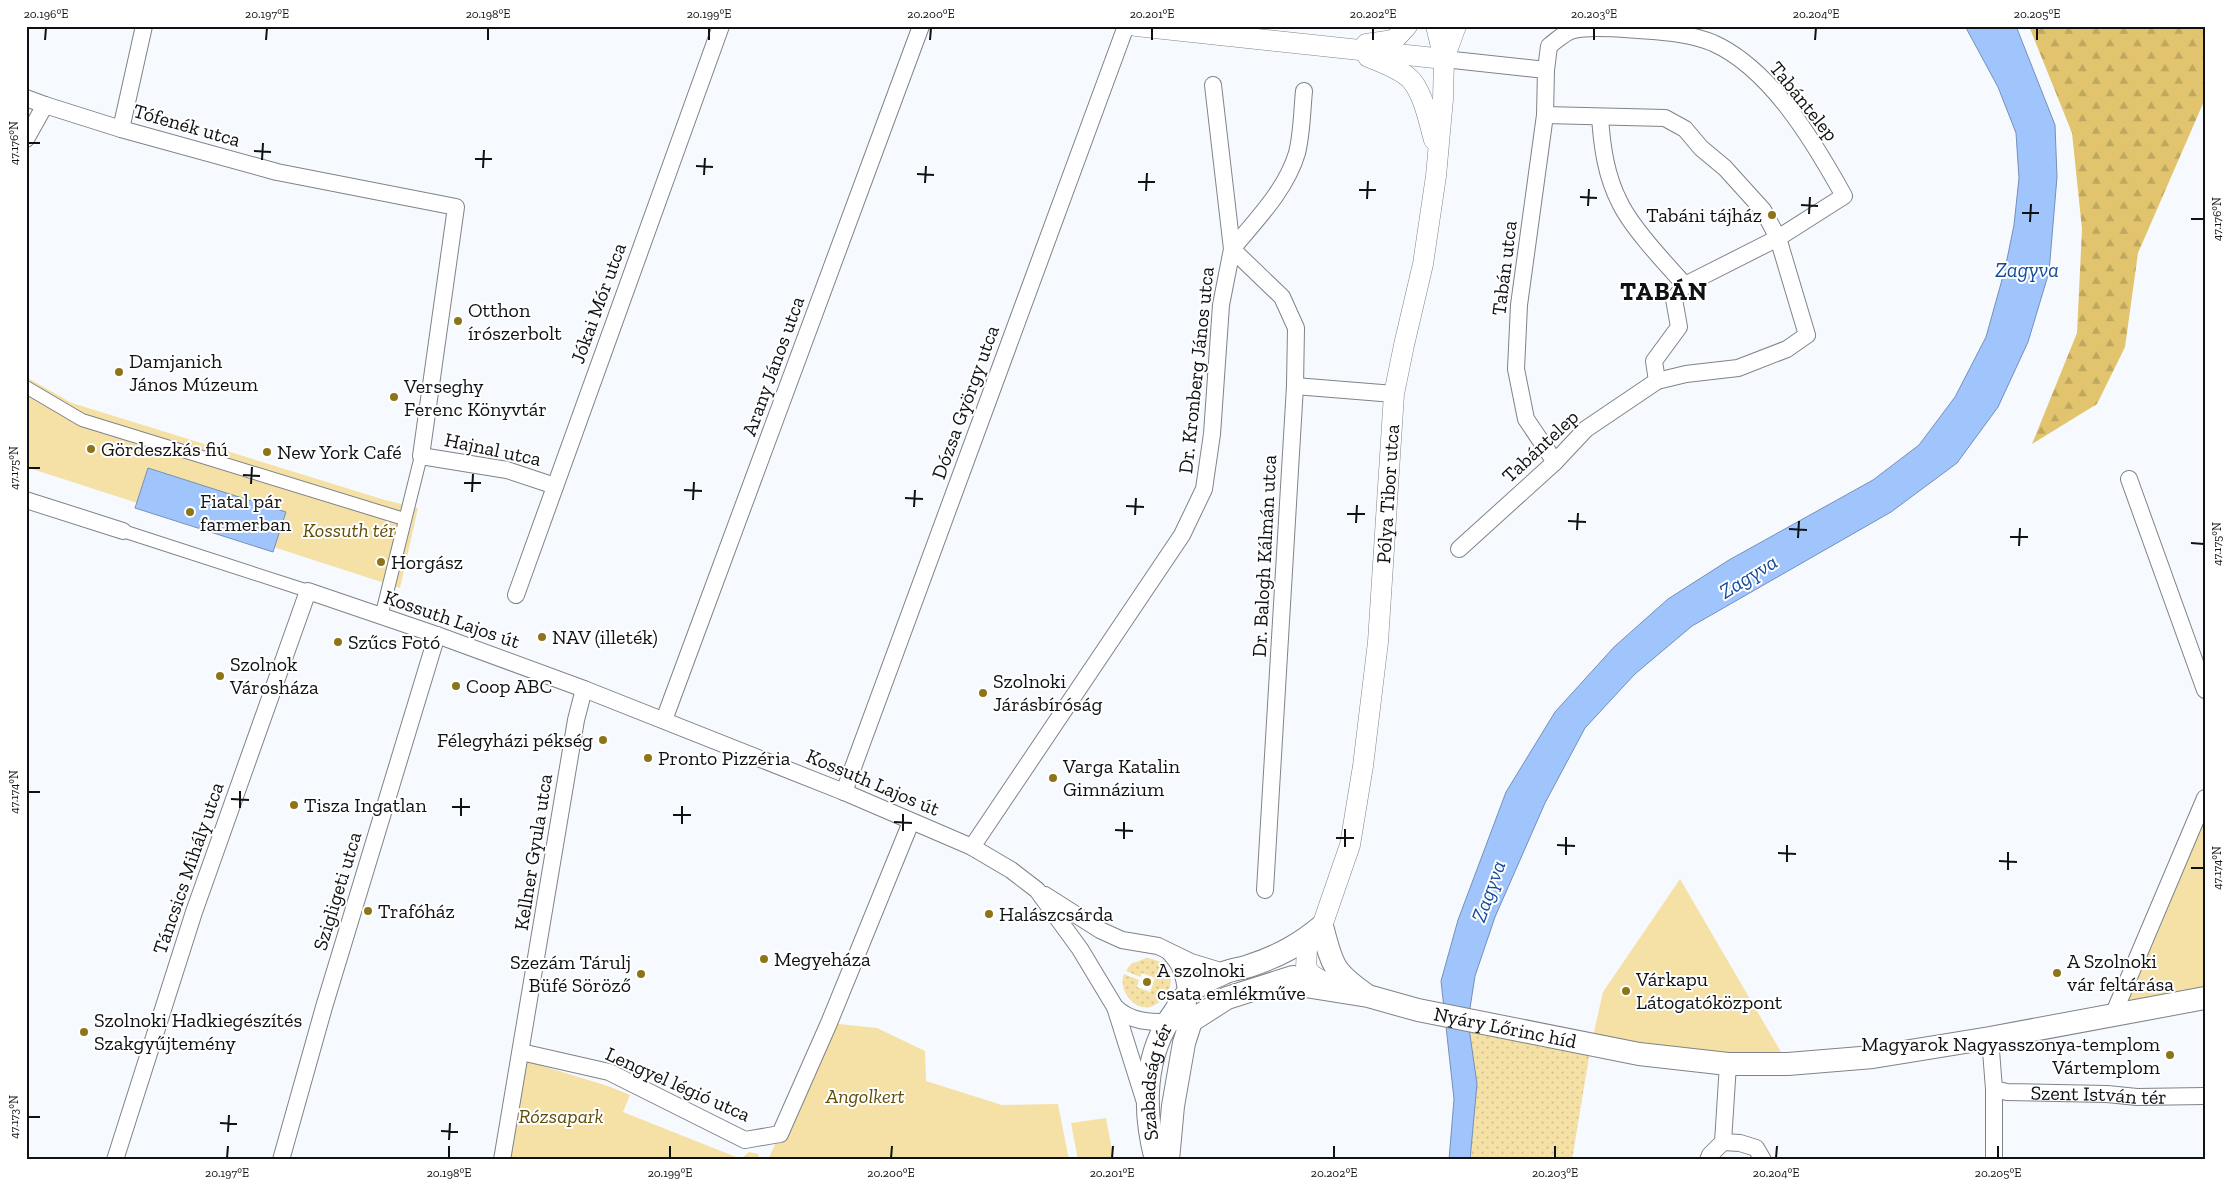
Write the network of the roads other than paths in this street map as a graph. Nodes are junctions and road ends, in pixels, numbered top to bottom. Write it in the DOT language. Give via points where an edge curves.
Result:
graph roads {
  1 [pos="144,26"];
  2 [pos="721,26"];
  3 [pos="921,26"];
  4 [pos="1126,26"];
  5 [pos="1136,26"];
  6 [pos="1407,26"];
  7 [pos="1436,26"];
  8 [pos="1456,26"];
  9 [pos="1342,49"];
  10 [pos="1444,58"];
  11 [pos="1546,70"];
  12 [pos="1213,85"];
  13 [pos="1304,91"];
  14 [pos="26,98"];
  15 [pos="45,105"];
  16 [pos="1545,115"];
  17 [pos="1600,116"];
  18 [pos="121,129"];
  19 [pos="26,139"];
  20 [pos="1437,155"];
  21 [pos="1778,238"];
  22 [pos="1232,249"];
  23 [pos="1686,285"];
  24 [pos="1657,381"];
  25 [pos="1295,386"];
  26 [pos="26,387"];
  27 [pos="1394,394"];
  28 [pos="421,456"];
  29 [pos="1555,462"];
  30 [pos="2130,479"];
  31 [pos="555,486"];
  32 [pos="26,500"];
  33 [pos="404,519"];
  34 [pos="123,531"];
  35 [pos="1458,549"];
  36 [pos="308,591"];
  37 [pos="516,595"];
  38 [pos="381,616"];
  39 [pos="437,635"];
  40 [pos="584,689"];
  41 [pos="2205,690"];
  42 [pos="664,720"];
  43 [pos="844,792"];
  44 [pos="2205,798"];
  45 [pos="911,822"];
  46 [pos="972,847"];
  47 [pos="1037,890"];
  48 [pos="1264,890"];
  49 [pos="1322,926"];
  50 [pos="1170,953"];
  51 [pos="1224,972"];
  52 [pos="1293,976"];
  53 [pos="1337,991"];
  54 [pos="1186,995"];
  55 [pos="1368,996"];
  56 [pos="2205,998"];
  57 [pos="1115,1006"];
  58 [pos="2113,1015"];
  59 [pos="1191,1021"];
  60 [pos="1167,1022"];
  61 [pos="1990,1038"];
  62 [pos="520,1052"];
  63 [pos="1728,1064"];
  64 [pos="1994,1089"];
  65 [pos="2205,1096"];
  66 [pos="1148,1112"];
  67 [pos="1723,1142"];
  68 [pos="115,1160"];
  69 [pos="280,1160"];
  70 [pos="502,1160"];
  71 [pos="1156,1160"];
  72 [pos="1168,1160"];
  73 [pos="1708,1160"];
  74 [pos="1763,1160"];
  75 [pos="1994,1160"];
  1 -- 18 [label="street"];
  2 -- 31 [label="street, Jókai Mór utca"];
  3 -- 42 [label="street, Arany János utca"];
  4 -- 43 [label="street, Dózsa György utca"];
  5 -- 9 [label="street"];
  6 -- 9 [label="street" via="1394,40"];
  7 -- 10 [label="street"];
  8 -- 10 [label="street"];
  9 -- 10 [label="street"];
  9 -- 20 [label="street" via="1385,63 1412,81 1427,112"];
  10 -- 11 [label="street"];
  10 -- 20 [label="street, Pólya Tibor utca"];
  11 -- 16 [label="street, Tabán utca"];
  11 -- 21 [label="street, Tabántelep" via="1549,46 1573,30 1622,29 1683,34 1712,43 1742,60 1783,102 1825,161 1844,196"];
  12 -- 22 [label="street, Dr. Kronberg János utca"];
  13 -- 22 [label="street, Dr. Kronberg János utca" via="1297,151 1290,171 1267,207"];
  14 -- 15 [label="street, Tófenék utca"];
  15 -- 18 [label="street, Tófenék utca"];
  15 -- 19 [label="street"];
  16 -- 17 [label="street, Tabántelep"];
  16 -- 29 [label="street, Tabán utca" via="1520,306 1516,369 1526,419"];
  17 -- 21 [label="street, Tabántelep" via="1665,118 1685,129 1763,210"];
  17 -- 23 [label="street" via="1602,146 1611,183 1621,206"];
  18 -- 28 [label="street, Tófenék utca" via="277,172 456,207"];
  20 -- 27 [label="street, Pólya Tibor utca" via="1423,264"];
  21 -- 23 [label="street, Tabántelep"];
  21 -- 24 [label="street, Tabántelep" via="1808,335 1787,349 1738,368"];
  22 -- 25 [label="street, Dr. Balogh Kálmán utca" via="1282,297 1296,328"];
  22 -- 46 [label="street, Dr. Kronberg János utca" via="1221,305 1212,434 1204,488 1182,535"];
  23 -- 24 [label="street" via="1674,299 1679,327 1654,361"];
  24 -- 29 [label="street, Tabántelep" via="1586,429"];
  25 -- 27 [label="street"];
  25 -- 48 [label="street, Dr. Balogh Kálmán utca"];
  26 -- 33 [label="street" via="82,420"];
  27 -- 49 [label="street, Pólya Tibor utca" via="1378,642 1363,766 1350,845"];
  28 -- 31 [label="street, Hajnal utca" via="507,470"];
  28 -- 33 [label="street"];
  29 -- 35 [label="street, Tabántelep"];
  30 -- 41 [label="street"];
  31 -- 37 [label="street, Jókai Mór utca"];
  32 -- 34 [label="street"];
  33 -- 38 [label="street"];
  34 -- 36 [label="street"];
  36 -- 38 [label="street, Kossuth Lajos út"];
  36 -- 68 [label="street, Táncsics Mihály utca" via="194,912"];
  38 -- 39 [label="street, Kossuth Lajos út"];
  39 -- 40 [label="street, Kossuth Lajos út"];
  39 -- 69 [label="street, Szigligeti utca"];
  40 -- 42 [label="street, Kossuth Lajos út"];
  40 -- 62 [label="street, Kellner Gyula utca"];
  42 -- 43 [label="street, Kossuth Lajos út"];
  43 -- 45 [label="street, Kossuth Lajos út"];
  44 -- 58 [label="street"];
  45 -- 46 [label="street, Kossuth Lajos út"];
  45 -- 62 [label="street, Lengyel légió utca" via="780,1134 745,1140 609,1072"];
  46 -- 47 [label="street, Kossuth Lajos út"];
  47 -- 50 [label="street" via="1100,930 1122,940 1158,946"];
  47 -- 57 [label="street, Kossuth Lajos út" via="1080,949"];
  49 -- 51 [label="main road" via="1283,953"];
  49 -- 52 [label="street, Pólya Tibor utca" via="1317,958"];
  49 -- 55 [label="main road" via="1334,966 1343,978"];
  50 -- 51 [label="street"];
  50 -- 54 [label="street" via="1179,962 1184,975"];
  51 -- 52 [label="main road"];
  51 -- 54 [label="main road, Szabadság tér"];
  52 -- 53 [label="main road"];
  52 -- 53 [label="street" via="1312,976"];
  52 -- 59 [label="main road, Szabadság tér" via="1227,998"];
  53 -- 55 [label="main road"];
  54 -- 59 [label="street"];
  54 -- 60 [label="main road, Szabadság tér"];
  55 -- 63 [label="main road, Nyáry Lőrinc híd" via="1418,1010 1592,1045 1679,1060"];
  56 -- 58 [label="main road"];
  57 -- 60 [label="street" via="1135,1020"];
  57 -- 66 [label="street, Kossuth Lajos út"];
  58 -- 61 [label="main road"];
  59 -- 60 [label="street"];
  59 -- 72 [label="main road, Szabadság tér" via="1173,1106"];
  60 -- 66 [label="main road, Szabadság tér" via="1153,1053"];
  61 -- 63 [label="main road, Nyáry Lőrinc híd" via="1873,1057 1788,1064"];
  61 -- 64 [label="street"];
  62 -- 70 [label="street, Kellner Gyula utca"];
  63 -- 67 [label="street"];
  64 -- 65 [label="street, Szent István tér" via="2137,1097"];
  64 -- 75 [label="street"];
  66 -- 71 [label="main road, Szabadság tér"];
  67 -- 73 [label="street"];
  67 -- 74 [label="street" via="1756,1148"];
}
